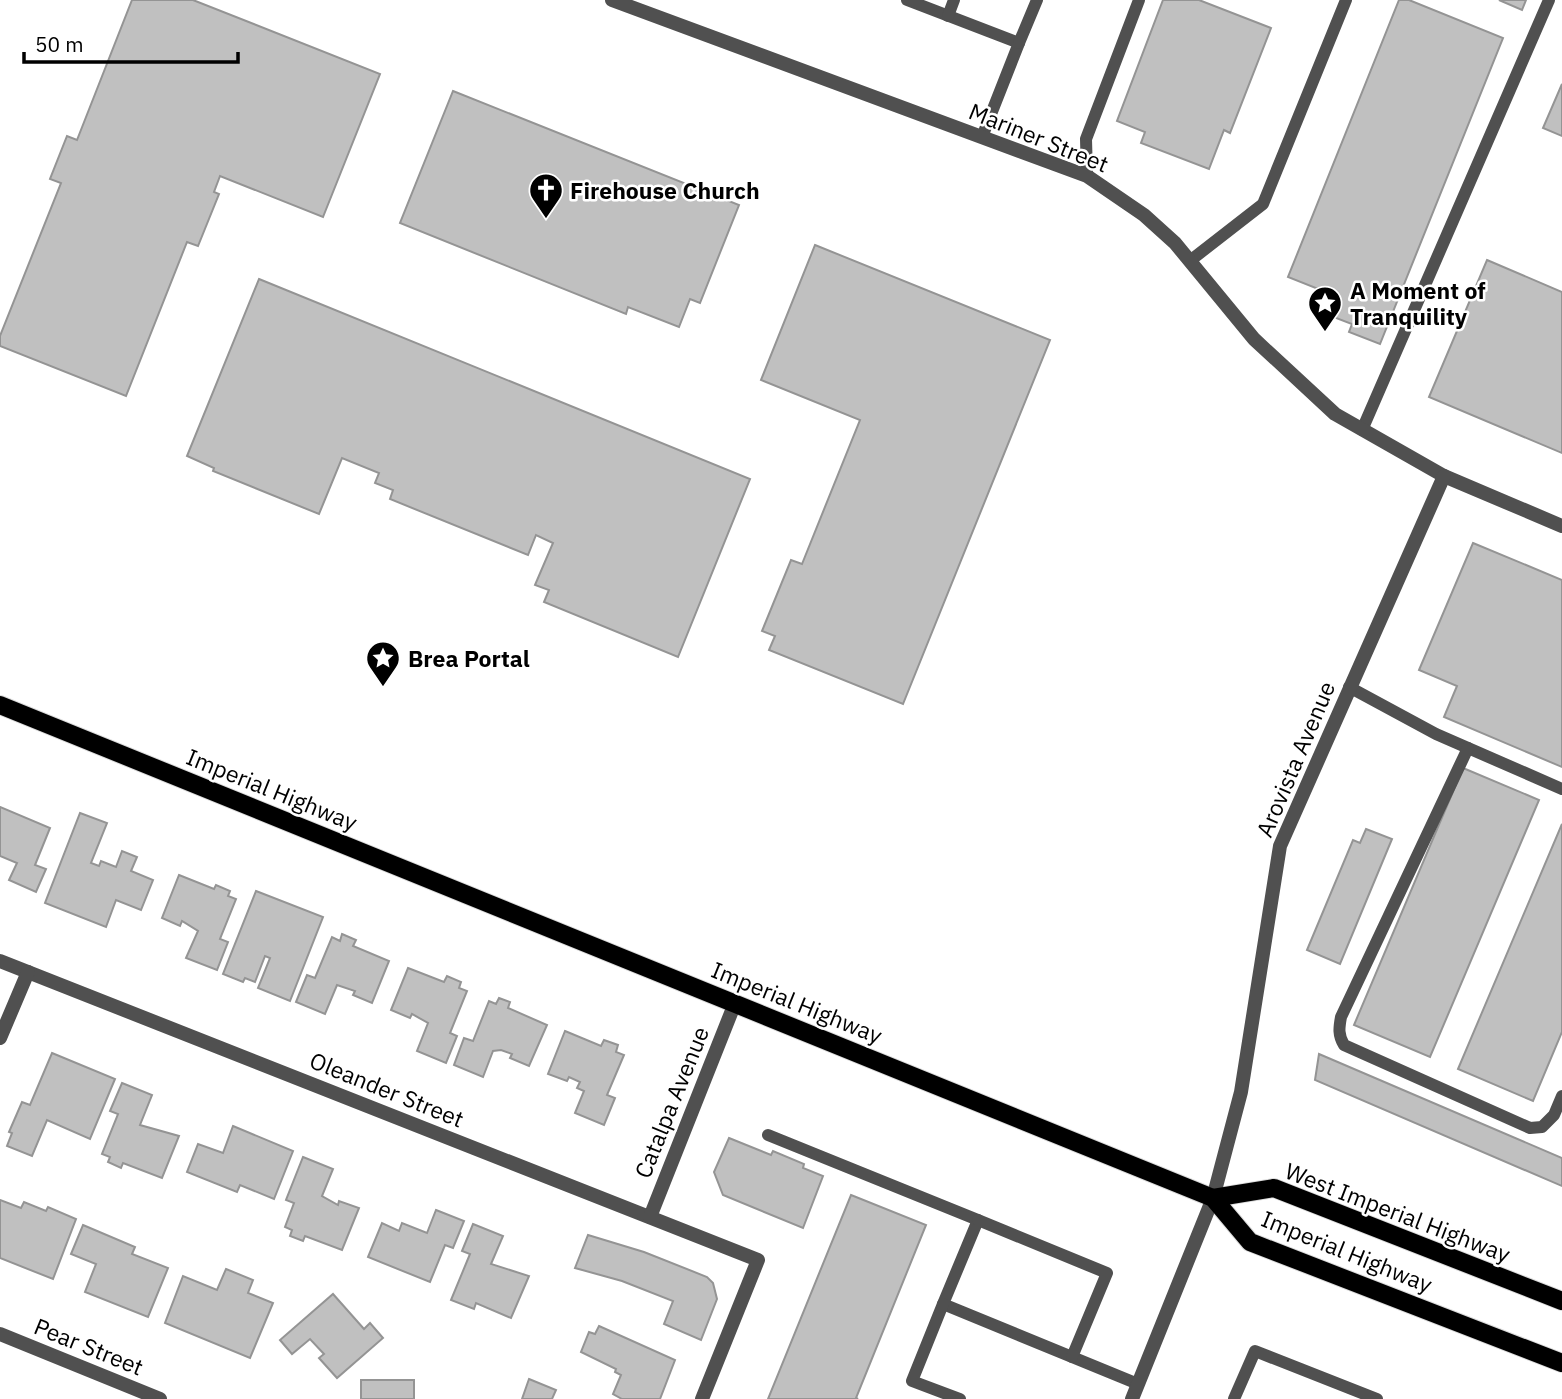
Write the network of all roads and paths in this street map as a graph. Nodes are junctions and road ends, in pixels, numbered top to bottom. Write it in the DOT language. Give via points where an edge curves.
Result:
graph roads {
  1 [pos="612,0"];
  2 [pos="907,0"];
  3 [pos="954,0"];
  4 [pos="1037,0"];
  5 [pos="1139,0"];
  6 [pos="1346,0"];
  7 [pos="1549,0"];
  8 [pos="948,16"];
  9 [pos="1019,43"];
  10 [pos="982,137"];
  11 [pos="1087,176"];
  12 [pos="1191,260"];
  13 [pos="1362,430"];
  14 [pos="1444,476"];
  15 [pos="1562,526"];
  16 [pos="1349,687"];
  17 [pos="0,705"];
  18 [pos="1468,748"];
  19 [pos="1562,789"];
  20 [pos="0,961"];
  21 [pos="28,972"];
  22 [pos="735,1003"];
  23 [pos="0,1038"];
  24 [pos="1562,1096"];
  25 [pos="768,1135"];
  26 [pos="1213,1198"];
  27 [pos="650,1217"];
  28 [pos="978,1220"];
  29 [pos="1562,1301"];
  30 [pos="943,1304"];
  31 [pos="0,1334"];
  32 [pos="1072,1357"];
  33 [pos="1562,1363"];
  34 [pos="1138,1384"];
  35 [pos="160,1399"];
  36 [pos="702,1399"];
  37 [pos="960,1399"];
  38 [pos="1132,1399"];
  39 [pos="1234,1399"];
  40 [pos="1377,1399"];
  1 -- 10 [label="street, Mariner Street"];
  2 -- 8 [label="lane"];
  3 -- 8 [label="lane"];
  4 -- 9 [label="lane"];
  5 -- 11 [label="lane" via="1086,139"];
  6 -- 12 [label="lane" via="1263,204"];
  7 -- 13 [label="lane"];
  8 -- 9 [label="lane"];
  9 -- 10 [label="lane"];
  10 -- 11 [label="street, Mariner Street"];
  11 -- 12 [label="street, Mariner Street" via="1144,215"];
  12 -- 13 [label="street, Mariner Street" via="1254,339 1335,414"];
  13 -- 14 [label="street, Mariner Street"];
  14 -- 15 [label="street, Mariner Street"];
  14 -- 16 [label="street, Arovista Avenue"];
  16 -- 18 [label="lane"];
  16 -- 26 [label="street, Arovista Avenue" via="1280,846 1241,1092"];
  17 -- 22 [label="main road, Imperial Highway"];
  18 -- 19 [label="lane"];
  18 -- 24 [label="lane" via="1341,1017 1340,1039 1344,1045 1530,1128 1542,1128"];
  20 -- 21 [label="street, Oleander Street"];
  21 -- 23 [label="street"];
  21 -- 27 [label="street, Oleander Street"];
  22 -- 26 [label="main road, Imperial Highway"];
  22 -- 27 [label="street, Catalpa Avenue"];
  25 -- 28 [label="lane"];
  26 -- 29 [label="main road, West Imperial Highway" via="1274,1188"];
  26 -- 33 [label="main road, Imperial Highway" via="1250,1242"];
  26 -- 34 [label="street, Arovista Avenue"];
  27 -- 36 [label="street, Oleander Street" via="758,1260"];
  28 -- 30 [label="lane"];
  28 -- 32 [label="lane" via="1107,1273"];
  30 -- 32 [label="lane"];
  30 -- 37 [label="lane" via="912,1381"];
  31 -- 35 [label="street, Pear Street"];
  32 -- 34 [label="lane"];
  34 -- 38 [label="street, Arovista Avenue"];
  39 -- 40 [label="lane" via="1255,1351"];
}
